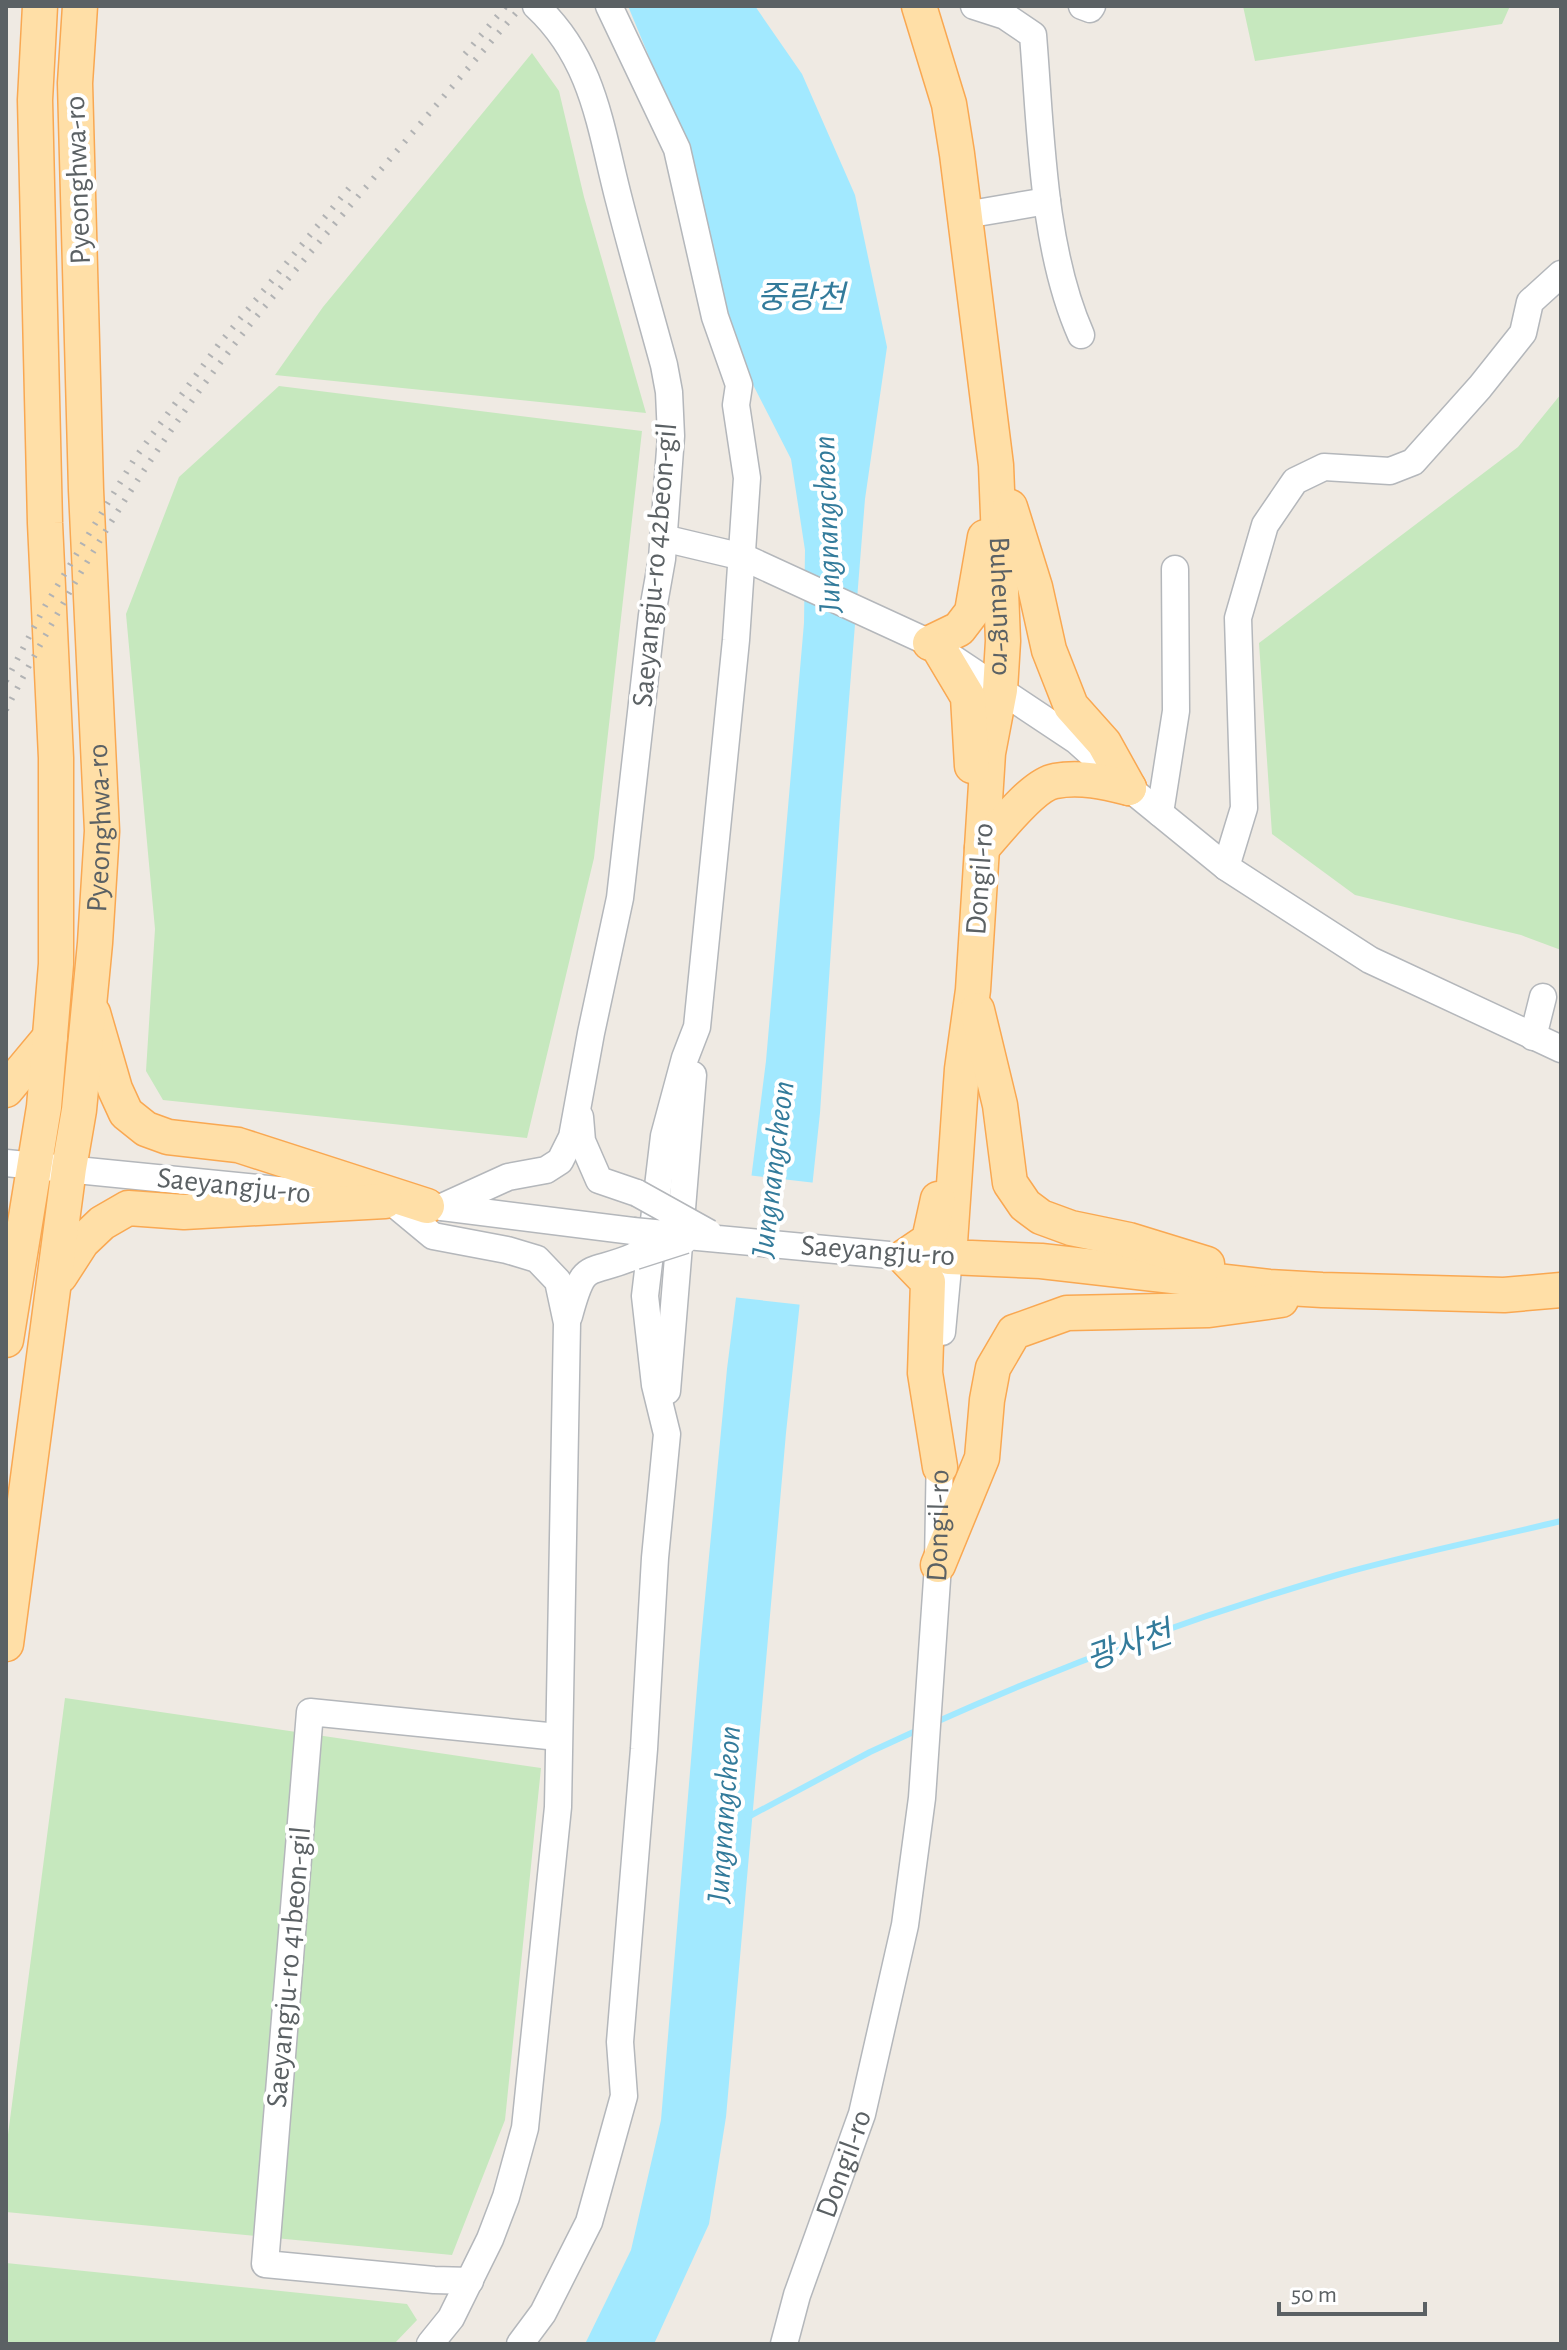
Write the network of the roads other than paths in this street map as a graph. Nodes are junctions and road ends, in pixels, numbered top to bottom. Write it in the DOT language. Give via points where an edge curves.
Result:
graph roads {
  1 [pos="40,6"];
  2 [pos="80,6"];
  3 [pos="536,6"];
  4 [pos="609,6"];
  5 [pos="919,6"];
  6 [pos="974,6"];
  7 [pos="1082,6"];
  8 [pos="1092,6"];
  9 [pos="1047,201"];
  10 [pos="965,215"];
  11 [pos="1561,274"];
  12 [pos="1081,335"];
  13 [pos="996,465"];
  14 [pos="663,538"];
  15 [pos="743,557"];
  16 [pos="1175,569"];
  17 [pos="935,646"];
  18 [pos="1000,690"];
  19 [pos="1129,788"];
  20 [pos="1160,813"];
  21 [pos="981,860"];
  22 [pos="1226,867"];
  23 [pos="973,990"];
  24 [pos="1543,997"];
  25 [pos="89,1000"];
  26 [pos="50,1037"];
  27 [pos="1533,1037"];
  28 [pos="1561,1049"];
  29 [pos="962,1069"];
  30 [pos="6,1090"];
  31 [pos="579,1098"];
  32 [pos="20,1164"];
  33 [pos="69,1168"];
  34 [pos="389,1202"];
  35 [pos="435,1207"];
  36 [pos="707,1236"];
  37 [pos="634,1244"];
  38 [pos="896,1256"];
  39 [pos="949,1257"];
  40 [pos="1228,1280"];
  41 [pos="55,1283"];
  42 [pos="1561,1290"];
  43 [pos="1347,1291"];
  44 [pos="9,1293"];
  45 [pos="567,1323"];
  46 [pos="6,1340"];
  47 [pos="940,1467"];
  48 [pos="938,1565"];
  49 [pos="6,1644"];
  50 [pos="558,1737"];
  51 [pos="470,2281"];
  52 [pos="430,2344"];
  53 [pos="520,2344"];
  54 [pos="784,2344"];
  1 -- 26 [label="main road, Pyeonghwa-ro" via="36,130 58,868"];
  2 -- 25 [label="main road, Pyeonghwa-ro" via="75,98 102,831"];
  3 -- 14 [label="street, Saeyangju-ro 42beon-gil" via="570,44 594,94 664,365 671,436"];
  4 -- 15 [label="street" via="677,149 715,317 739,385 736,405 747,478"];
  5 -- 10 [label="main road, Buheung-ro" via="949,104"];
  6 -- 9 [label="street" via="1005,16 1033,35"];
  7 -- 8 [label="street"];
  9 -- 10 [label="street"];
  9 -- 12 [label="street" via="1068,305"];
  10 -- 13 [label="main road, Buheung-ro"];
  11 -- 22 [label="street" via="1530,302 1523,333 1413,462 1390,471 1324,467 1295,481 1265,525 1238,618 1244,808"];
  13 -- 17 [label="main road" via="972,612"];
  13 -- 18 [label="main road, Buheung-ro"];
  13 -- 19 [label="main road" via="1049,650 1071,706 1104,743"];
  14 -- 15 [label="street"];
  14 -- 31 [label="street, Saeyangju-ro 42beon-gil" via="620,898"];
  15 -- 17 [label="street"];
  15 -- 53 [label="street" via="697,1027 664,1136 645,1296 655,1385 667,1434 620,2042 624,2096 589,2222 543,2313"];
  16 -- 20 [label="street" via="1176,711"];
  17 -- 18 [label="street"];
  17 -- 21 [label="main road" via="968,697"];
  18 -- 19 [label="street, Buheung-ro" via="1077,741"];
  18 -- 21 [label="main road, Dongil-ro" via="988,753"];
  19 -- 20 [label="street, Buheung-ro"];
  19 -- 21 [label="main road" via="1094,779 1052,781 1024,800"];
  20 -- 22 [label="street, Buheung-ro"];
  21 -- 23 [label="main road, Dongil-ro"];
  22 -- 27 [label="street, Buheung-ro" via="1370,960"];
  23 -- 29 [label="main road, Dongil-ro"];
  23 -- 40 [label="main road" via="1000,1105 1010,1183 1025,1205 1071,1228 1213,1266"];
  24 -- 27 [label="street"];
  25 -- 33 [label="main road, Pyeonghwa-ro"];
  25 -- 35 [label="main road" via="115,1089 126,1113 146,1129 168,1137 238,1145"];
  26 -- 30 [label="main road"];
  26 -- 32 [label="main road, Pyeonghwa-ro" via="44,1107"];
  27 -- 28 [label="street, Buheung-ro"];
  29 -- 38 [label="main road" via="929,1240"];
  29 -- 39 [label="main road, Dongil-ro"];
  31 -- 35 [label="street" via="572,1137 560,1161"];
  31 -- 36 [label="street, bridge" via="582,1141 599,1180 637,1193"];
  32 -- 33 [label="street, Saeyangju-ro"];
  32 -- 44 [label="main road, Pyeonghwa-ro"];
  33 -- 34 [label="street, Saeyangju-ro"];
  33 -- 41 [label="main road, Pyeonghwa-ro"];
  34 -- 35 [label="street, Saeyangju-ro"];
  34 -- 41 [label="main road" via="184,1212 128,1208 82,1242"];
  34 -- 45 [label="street" via="433,1236 537,1259 558,1281"];
  35 -- 37 [label="street, Saeyangju-ro"];
  36 -- 37 [label="street, Saeyangju-ro, bridge"];
  36 -- 38 [label="street, Saeyangju-ro, bridge"];
  37 -- 45 [label="street" via="584,1274"];
  38 -- 39 [label="street, Saeyangju-ro"];
  38 -- 47 [label="main road" via="928,1282 925,1373"];
  39 -- 40 [label="main road, Saeyangju-ro"];
  39 -- 47 [label="street, Dongil-ro"];
  40 -- 43 [label="main road, Saeyangju-ro"];
  41 -- 49 [label="main road, Pyeonghwa-ro"];
  42 -- 43 [label="main road, Saeyangju-ro" via="1504,1295"];
  43 -- 48 [label="main road" via="1209,1310 1067,1313 1014,1332 993,1368 982,1458"];
  44 -- 46 [label="main road, Pyeonghwa-ro"];
  45 -- 50 [label="street"];
  47 -- 48 [label="street, Dongil-ro"];
  48 -- 54 [label="street, Dongil-ro" via="922,1798 905,1925 862,2114"];
  50 -- 51 [label="street" via="558,1807 525,2128 506,2197"];
  50 -- 51 [label="street, Saeyangju-ro 41beon-gil" via="310,1712 265,2264"];
  51 -- 52 [label="street"];
}
